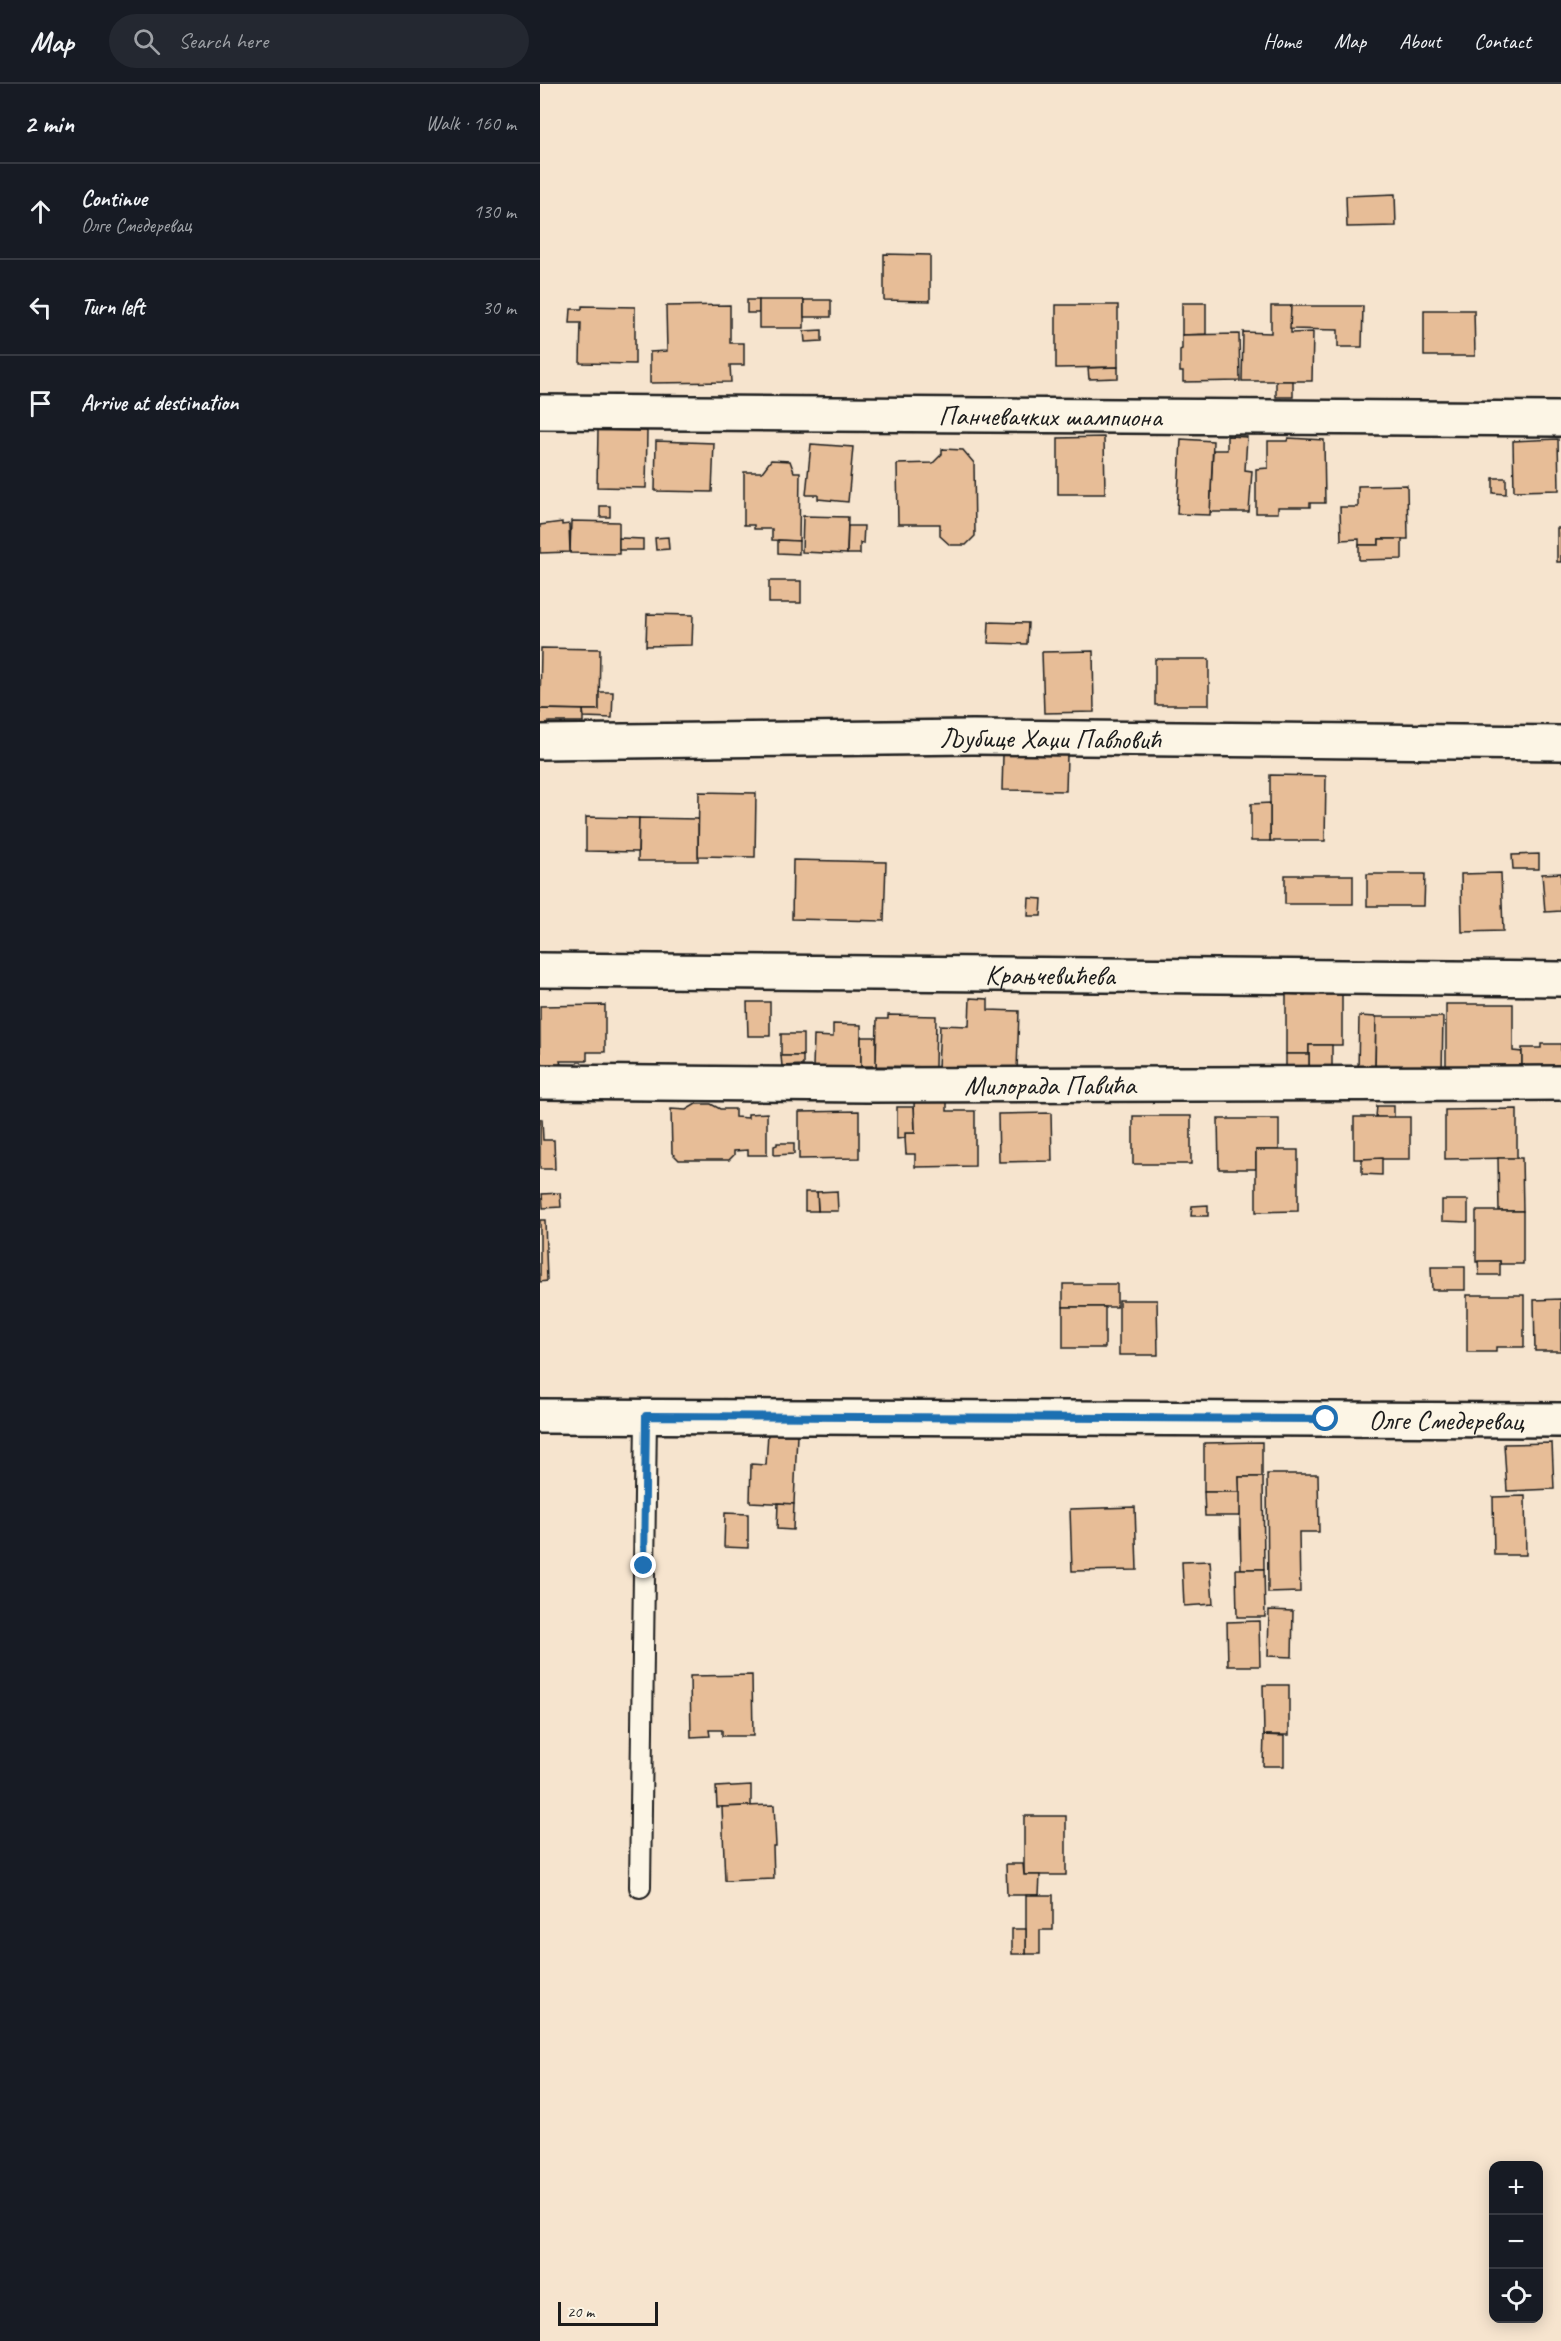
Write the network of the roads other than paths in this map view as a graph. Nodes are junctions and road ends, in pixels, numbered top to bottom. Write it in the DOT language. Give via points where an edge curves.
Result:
graph roads {
  1 [pos="540,412"];
  2 [pos="1561,419"];
  3 [pos="540,742"];
  4 [pos="1561,743"];
  5 [pos="540,970"];
  6 [pos="1561,979"];
  7 [pos="540,1082"];
  8 [pos="1561,1083"];
  9 [pos="540,1416"];
  10 [pos="646,1416"];
  11 [pos="1561,1420"];
  12 [pos="640,1887"];
  1 -- 2 [label="street, Панчевачких шампиона"];
  3 -- 4 [label="street, Љубице Хаџи Павловић" via="973,737"];
  5 -- 6 [label="street, Крањчевићева"];
  7 -- 8 [label="street, Милорада Павића"];
  9 -- 10 [label="street, Олге Смедеревац"];
  10 -- 11 [label="street, Олге Смедеревац"];
  10 -- 12 [label="lane"];
}
